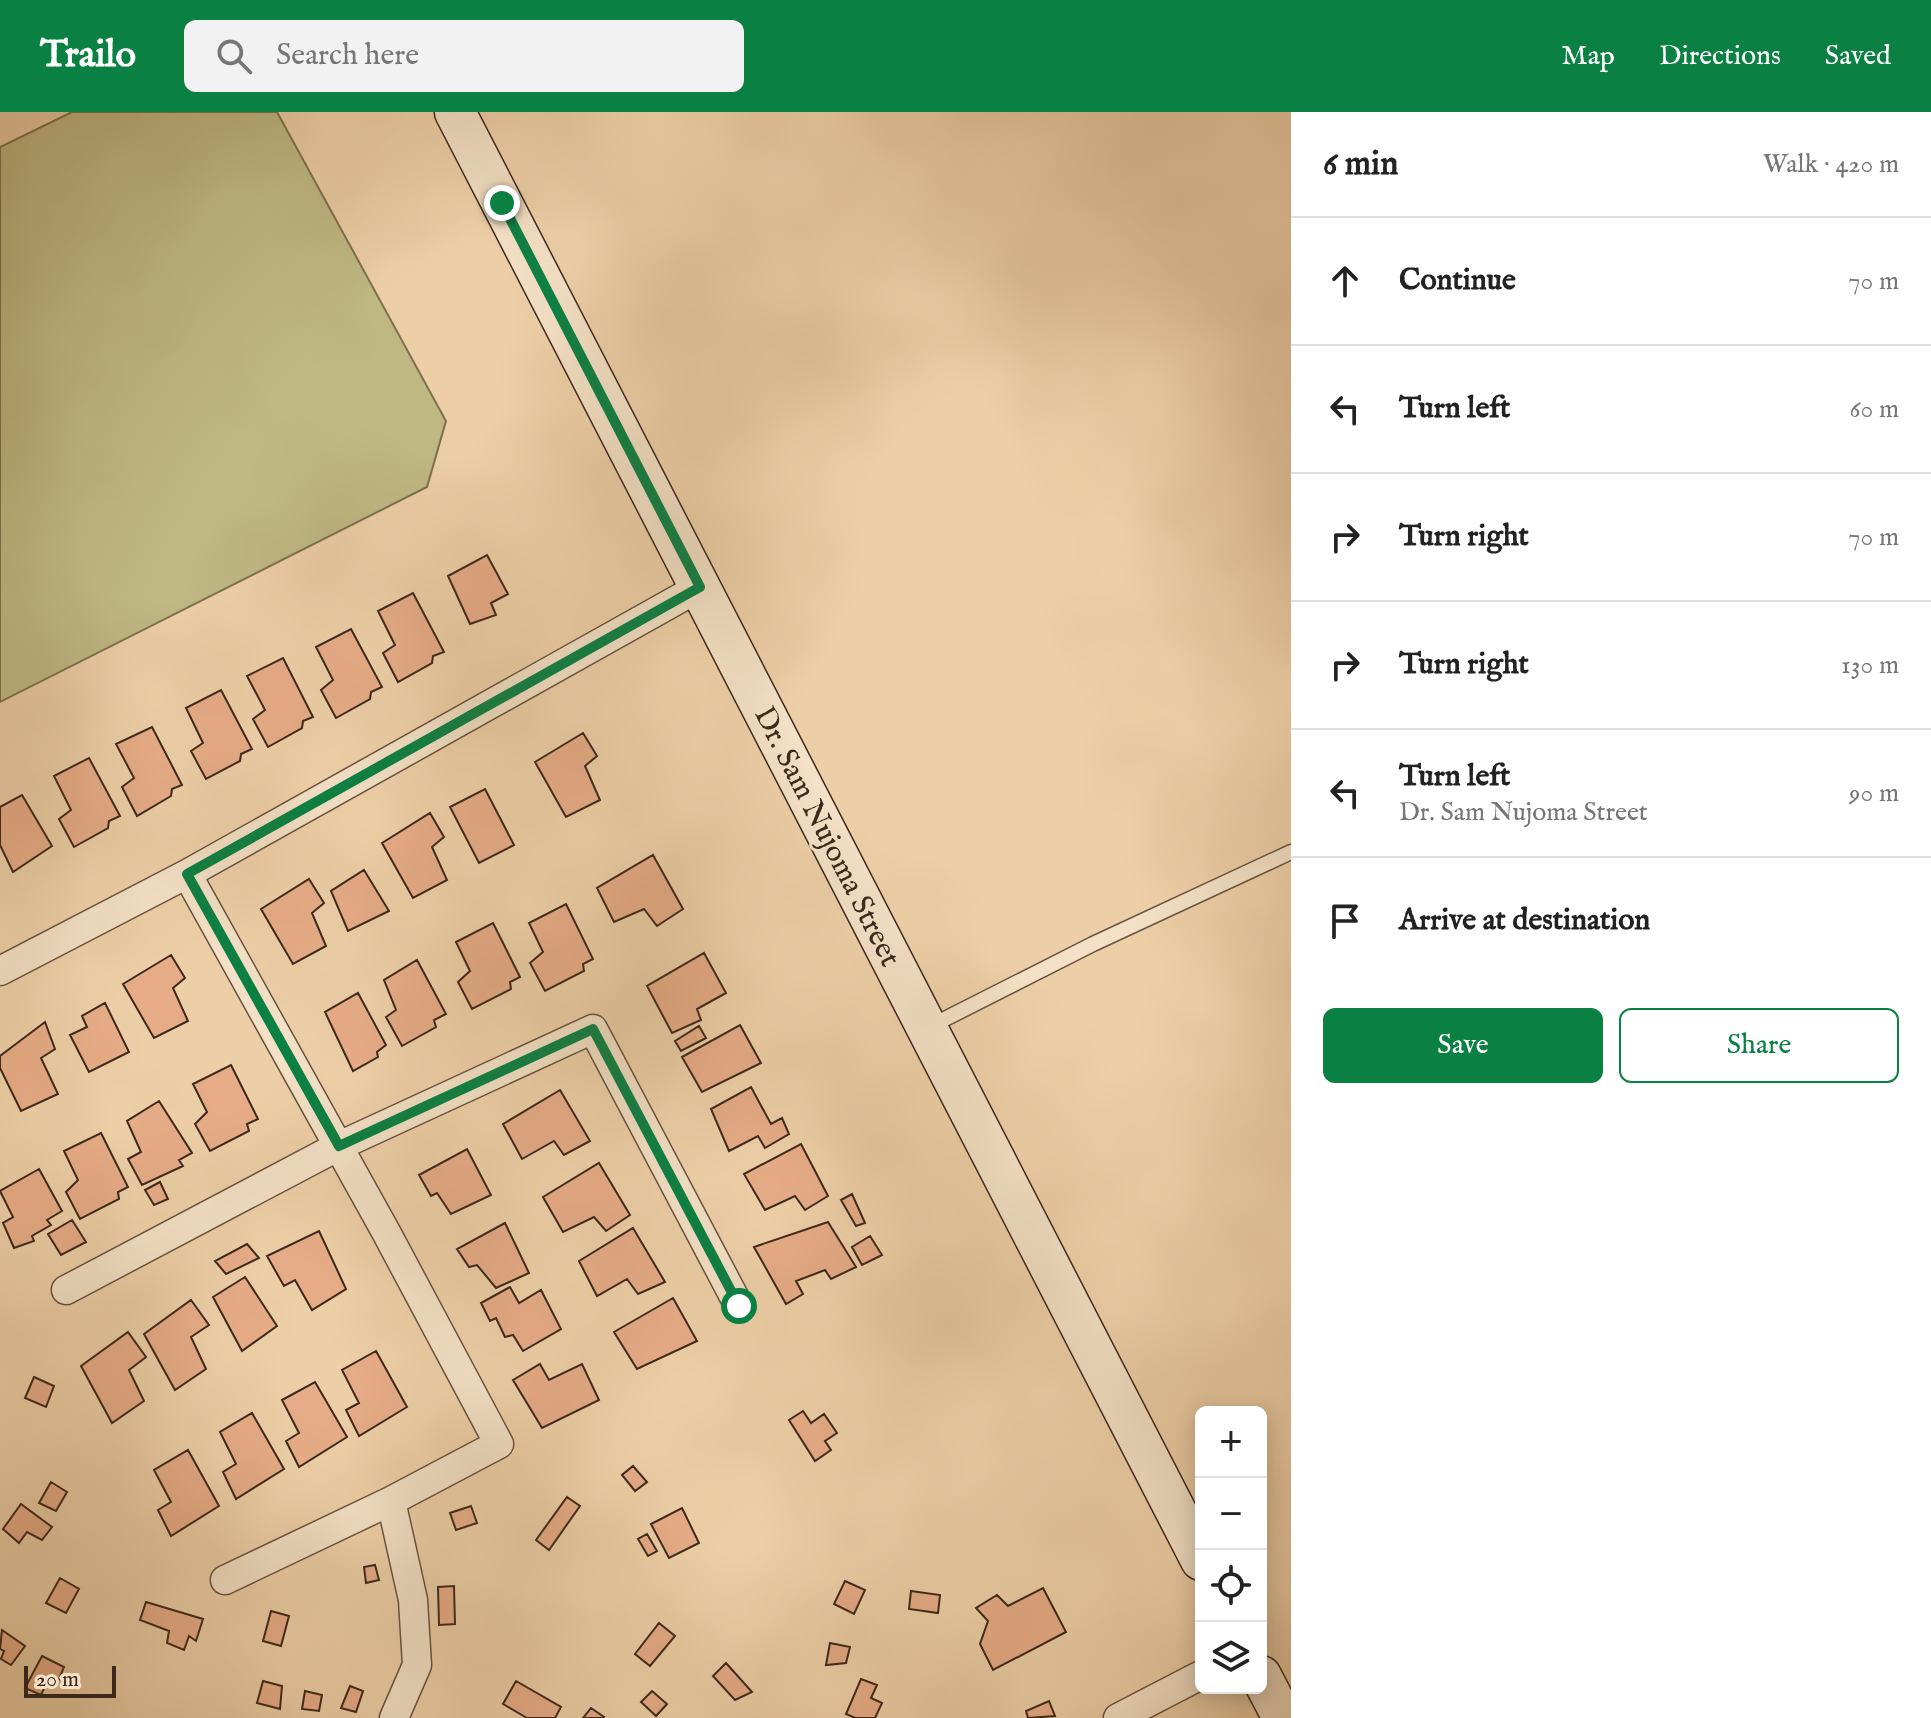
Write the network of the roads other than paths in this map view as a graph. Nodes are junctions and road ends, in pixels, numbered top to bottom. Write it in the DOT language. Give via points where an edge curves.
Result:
graph roads {
  1 [pos="455,112"];
  2 [pos="700,587"];
  3 [pos="1291,852"];
  4 [pos="187,874"];
  5 [pos="0,971"];
  6 [pos="927,1028"];
  7 [pos="339,1146"];
  8 [pos="66,1290"];
  9 [pos="739,1306"];
  10 [pos="391,1501"];
  11 [pos="1196,1550"];
  12 [pos="225,1580"];
  13 [pos="1195,1678"];
  14 [pos="1267,1687"];
  15 [pos="394,1718"];
  16 [pos="1118,1718"];
  17 [pos="1283,1718"];
  1 -- 2 [label="street, Dr. Sam Nujoma Street"];
  2 -- 4 [label="street"];
  2 -- 6 [label="street, Dr. Sam Nujoma Street"];
  3 -- 6 [label="lane"];
  4 -- 5 [label="street"];
  4 -- 7 [label="street"];
  6 -- 11 [label="street, Dr. Sam Nujoma Street"];
  7 -- 8 [label="street"];
  7 -- 9 [label="street" via="593,1029"];
  7 -- 10 [label="street" via="499,1444"];
  10 -- 12 [label="street"];
  10 -- 15 [label="street" via="413,1600 417,1665"];
  13 -- 16 [label="street"];
  14 -- 17 [label="street"];
}
